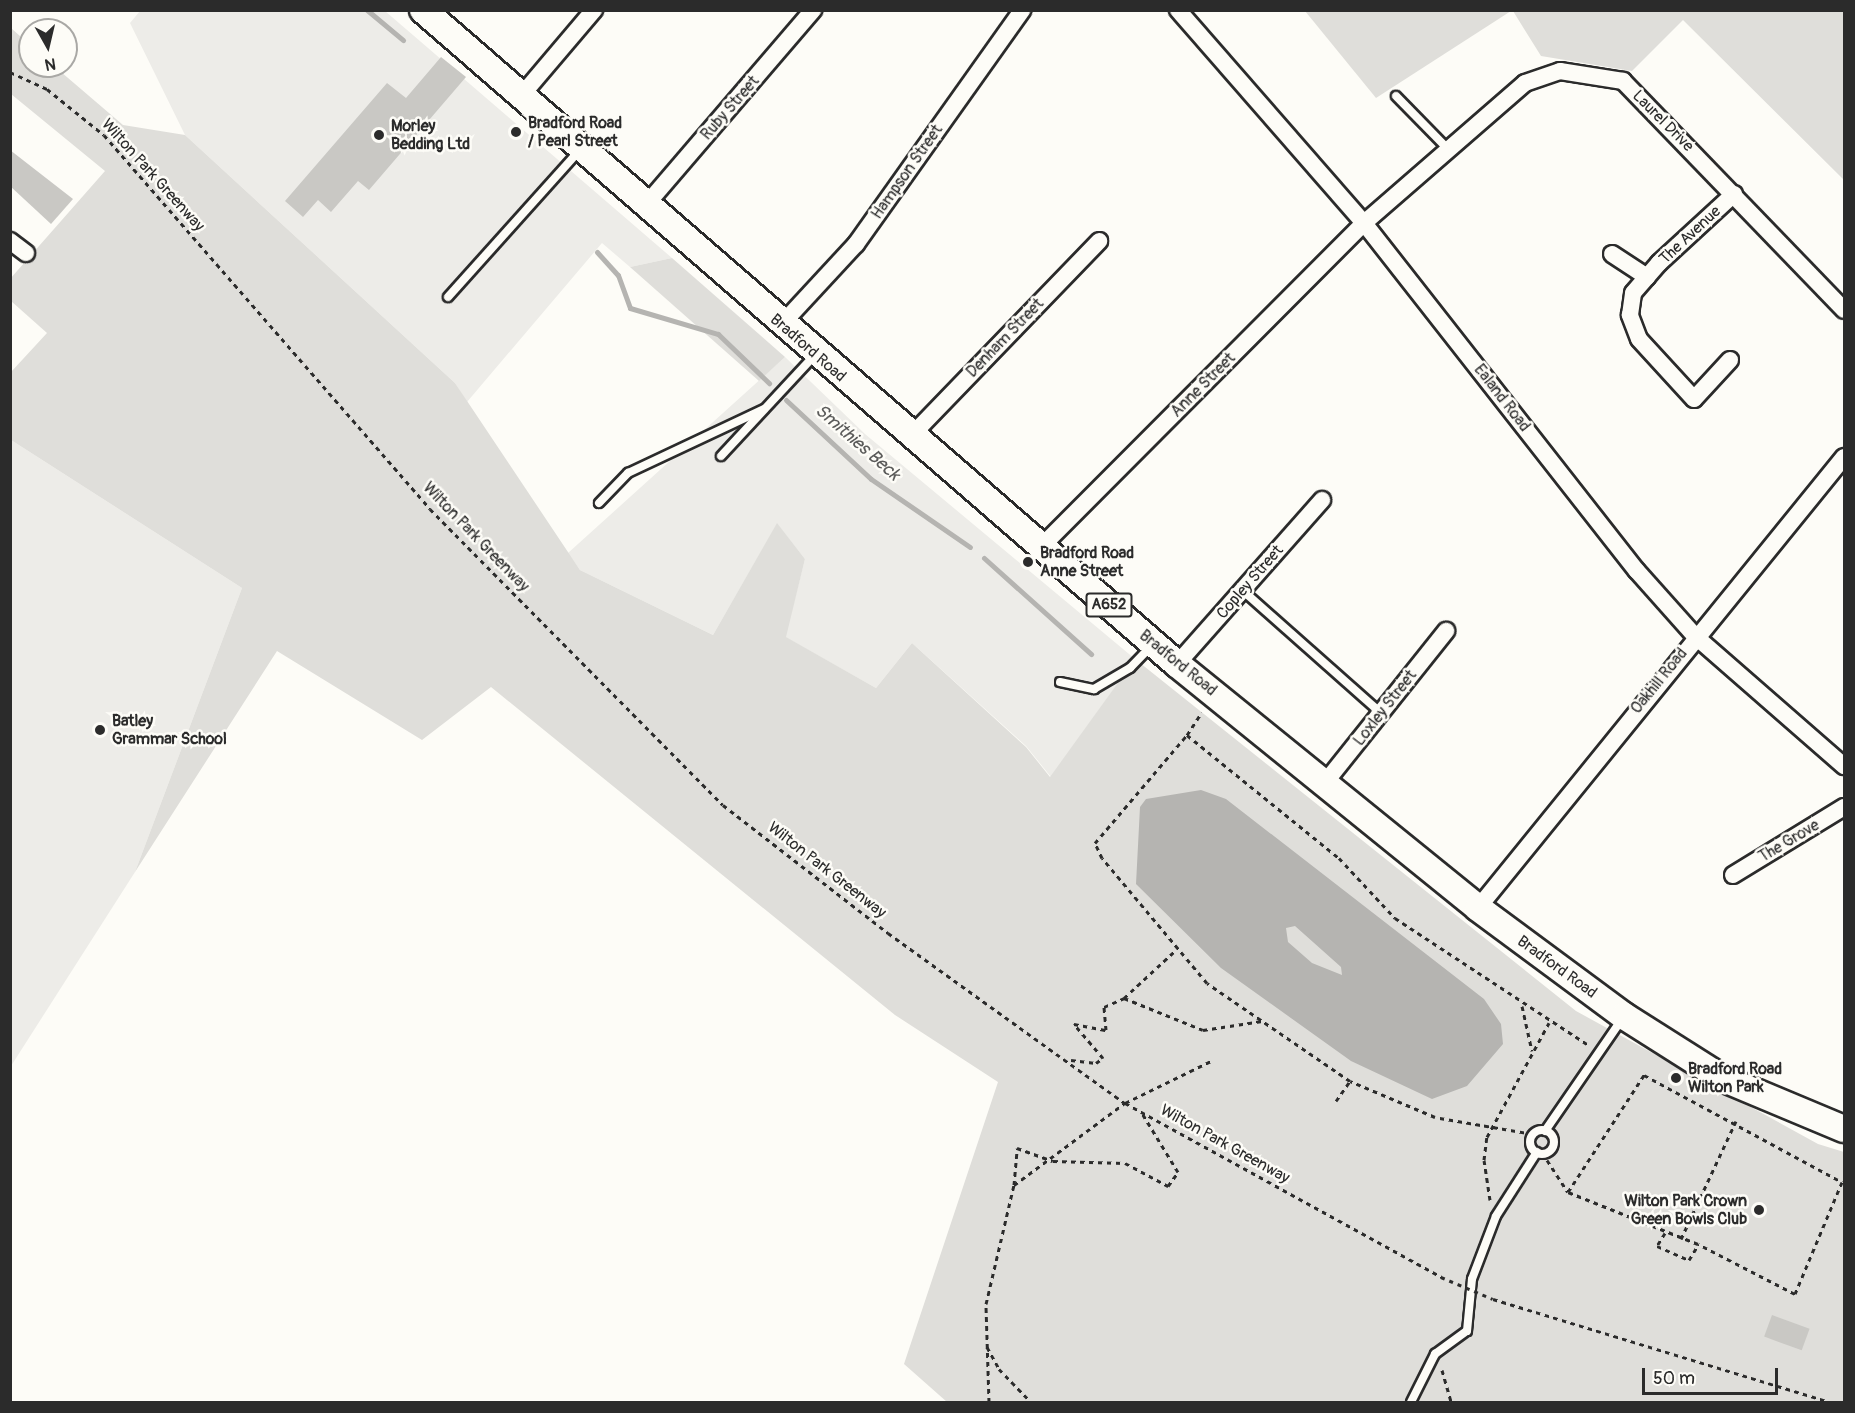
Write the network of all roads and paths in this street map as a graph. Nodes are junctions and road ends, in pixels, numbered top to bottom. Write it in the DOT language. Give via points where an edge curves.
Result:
graph roads {
  1 [pos="423,10"];
  2 [pos="594,10"];
  3 [pos="813,10"];
  4 [pos="1022,10"];
  5 [pos="1180,11"];
  6 [pos="10,72"];
  7 [pos="521,96"];
  8 [pos="1396,96"];
  9 [pos="1447,148"];
  10 [pos="581,149"];
  11 [pos="1734,194"];
  12 [pos="646,205"];
  13 [pos="1364,223"];
  14 [pos="10,241"];
  15 [pos="1099,241"];
  16 [pos="26,253"];
  17 [pos="1612,254"];
  18 [pos="1647,277"];
  19 [pos="448,297"];
  20 [pos="1845,310"];
  21 [pos="781,325"];
  22 [pos="815,355"];
  23 [pos="1730,360"];
  24 [pos="764,409"];
  25 [pos="911,436"];
  26 [pos="721,456"];
  27 [pos="1845,457"];
  28 [pos="1322,500"];
  29 [pos="599,502"];
  30 [pos="1041,547"];
  31 [pos="1242,590"];
  32 [pos="1446,631"];
  33 [pos="1695,636"];
  34 [pos="1153,644"];
  35 [pos="1177,664"];
  36 [pos="1060,682"];
  37 [pos="1215,693"];
  38 [pos="1381,713"];
  39 [pos="1187,735"];
  40 [pos="1845,766"];
  41 [pos="1324,784"];
  42 [pos="1845,807"];
  43 [pos="1733,874"];
  44 [pos="1478,908"];
  45 [pos="1177,949"];
  46 [pos="1124,998"];
  47 [pos="1522,1006"];
  48 [pos="1624,1016"];
  49 [pos="1262,1021"];
  50 [pos="1549,1023"];
  51 [pos="1533,1053"];
  52 [pos="1601,1053"];
  53 [pos="1071,1060"];
  54 [pos="1210,1061"];
  55 [pos="1350,1081"];
  56 [pos="1336,1101"];
  57 [pos="1125,1103"];
  58 [pos="1736,1121"];
  59 [pos="1496,1124"];
  60 [pos="1845,1129"];
  61 [pos="1545,1131"];
  62 [pos="1533,1134"];
  63 [pos="1540,1153"];
  64 [pos="1050,1160"];
  65 [pos="1845,1177"];
  66 [pos="1842,1182"];
  67 [pos="1014,1185"];
  68 [pos="1568,1192"];
  69 [pos="1496,1216"];
  70 [pos="1665,1233"];
  71 [pos="1681,1239"];
  72 [pos="1698,1244"];
  73 [pos="986,1345"];
  74 [pos="1435,1354"];
  75 [pos="989,1402"];
  76 [pos="1031,1402"];
  77 [pos="1411,1402"];
  78 [pos="1451,1402"];
  79 [pos="1829,1402"];
  1 -- 7 [label="main road, Bradford Road / A652"];
  2 -- 7 [label="street"];
  3 -- 12 [label="street, Ruby Street"];
  4 -- 21 [label="street, Hampson Street" via="856,244"];
  5 -- 13 [label="street, Ealand Road"];
  6 -- 53 [label="path, Wilton Park Greenway" via="47,89 104,135 430,509 723,805 888,933"];
  7 -- 10 [label="main road, Bradford Road / A652"];
  8 -- 9 [label="lane"];
  9 -- 11 [label="street, Laurel Drive" via="1525,83 1560,71 1593,73 1623,81"];
  9 -- 13 [label="street, Laurel Drive"];
  10 -- 12 [label="main road, Bradford Road / A652"];
  10 -- 19 [label="lane"];
  11 -- 18 [label="street, The Avenue"];
  11 -- 20 [label="street, Laurel Drive"];
  12 -- 21 [label="main road, Bradford Road / A652"];
  13 -- 30 [label="street, Anne Street"];
  13 -- 33 [label="street, Ealand Road" via="1637,571"];
  14 -- 16 [label="street"];
  15 -- 25 [label="street, Denham Street"];
  17 -- 18 [label="street, The Avenue"];
  18 -- 23 [label="street, The Avenue" via="1633,293 1630,315 1639,339 1694,399"];
  21 -- 22 [label="main road, Bradford Road / A652"];
  22 -- 24 [label="lane"];
  22 -- 25 [label="main road, Bradford Road / A652"];
  24 -- 26 [label="lane"];
  24 -- 29 [label="lane" via="628,473"];
  25 -- 30 [label="main road, Bradford Road / A652"];
  27 -- 33 [label="street, Oakhill Road"];
  28 -- 31 [label="street, Copley Street"];
  30 -- 34 [label="main road, Bradford Road / A652"];
  31 -- 35 [label="street, Copley Street"];
  31 -- 38 [label="lane"];
  32 -- 38 [label="street, Loxley Street"];
  33 -- 40 [label="street, Ealand Road"];
  33 -- 44 [label="street, Oakhill Road"];
  34 -- 35 [label="main road, Bradford Road / A652"];
  34 -- 36 [label="lane" via="1130,668 1094,689"];
  35 -- 37 [label="main road, Bradford Road / A652"];
  37 -- 39 [label="path"];
  37 -- 41 [label="main road, Bradford Road / A652"];
  38 -- 41 [label="street, Loxley Street"];
  39 -- 45 [label="path" via="1095,843"];
  39 -- 47 [label="path" via="1339,858 1395,918"];
  41 -- 44 [label="main road, Bradford Road / A652"];
  42 -- 43 [label="street, The Grove"];
  44 -- 48 [label="main road, Bradford Road / A652"];
  45 -- 46 [label="path"];
  45 -- 49 [label="path" via="1207,983"];
  46 -- 49 [label="path" via="1203,1030"];
  46 -- 53 [label="path" via="1104,1007 1106,1030 1074,1024 1103,1058 1096,1063"];
  47 -- 50 [label="path"];
  47 -- 51 [label="path"];
  48 -- 52 [label="lane"];
  48 -- 60 [label="main road, Bradford Road / A652" via="1722,1078"];
  49 -- 55 [label="path"];
  50 -- 51 [label="path"];
  50 -- 52 [label="path"];
  51 -- 59 [label="path"];
  52 -- 61 [label="lane"];
  53 -- 57 [label="path, Wilton Park Greenway"];
  54 -- 57 [label="path"];
  55 -- 56 [label="path"];
  55 -- 59 [label="path" via="1435,1117"];
  57 -- 64 [label="path"];
  57 -- 64 [label="path" via="1144,1114 1178,1172 1168,1186 1125,1162"];
  57 -- 79 [label="path, Wilton Park Greenway, bridge" via="1441,1277 1493,1299"];
  58 -- 66 [label="path"];
  58 -- 68 [label="path" via="1644,1075"];
  58 -- 71 [label="path"];
  59 -- 62 [label="path"];
  59 -- 69 [label="path" via="1484,1160"];
  61 -- 62 [label="lane"];
  61 -- 63 [label="lane" via="1553,1145"];
  62 -- 63 [label="lane" via="1530,1144"];
  63 -- 68 [label="path"];
  63 -- 69 [label="lane"];
  64 -- 67 [label="path"];
  64 -- 67 [label="path" via="1017,1148"];
  65 -- 66 [label="path"];
  66 -- 72 [label="path" via="1795,1294"];
  67 -- 73 [label="path" via="986,1304"];
  68 -- 70 [label="path"];
  69 -- 74 [label="lane" via="1472,1279 1467,1331"];
  70 -- 71 [label="path"];
  70 -- 72 [label="path" via="1657,1246 1689,1260"];
  71 -- 72 [label="path"];
  73 -- 75 [label="path"];
  73 -- 76 [label="path" via="999,1369"];
  74 -- 77 [label="lane"];
  74 -- 78 [label="path"];
}
